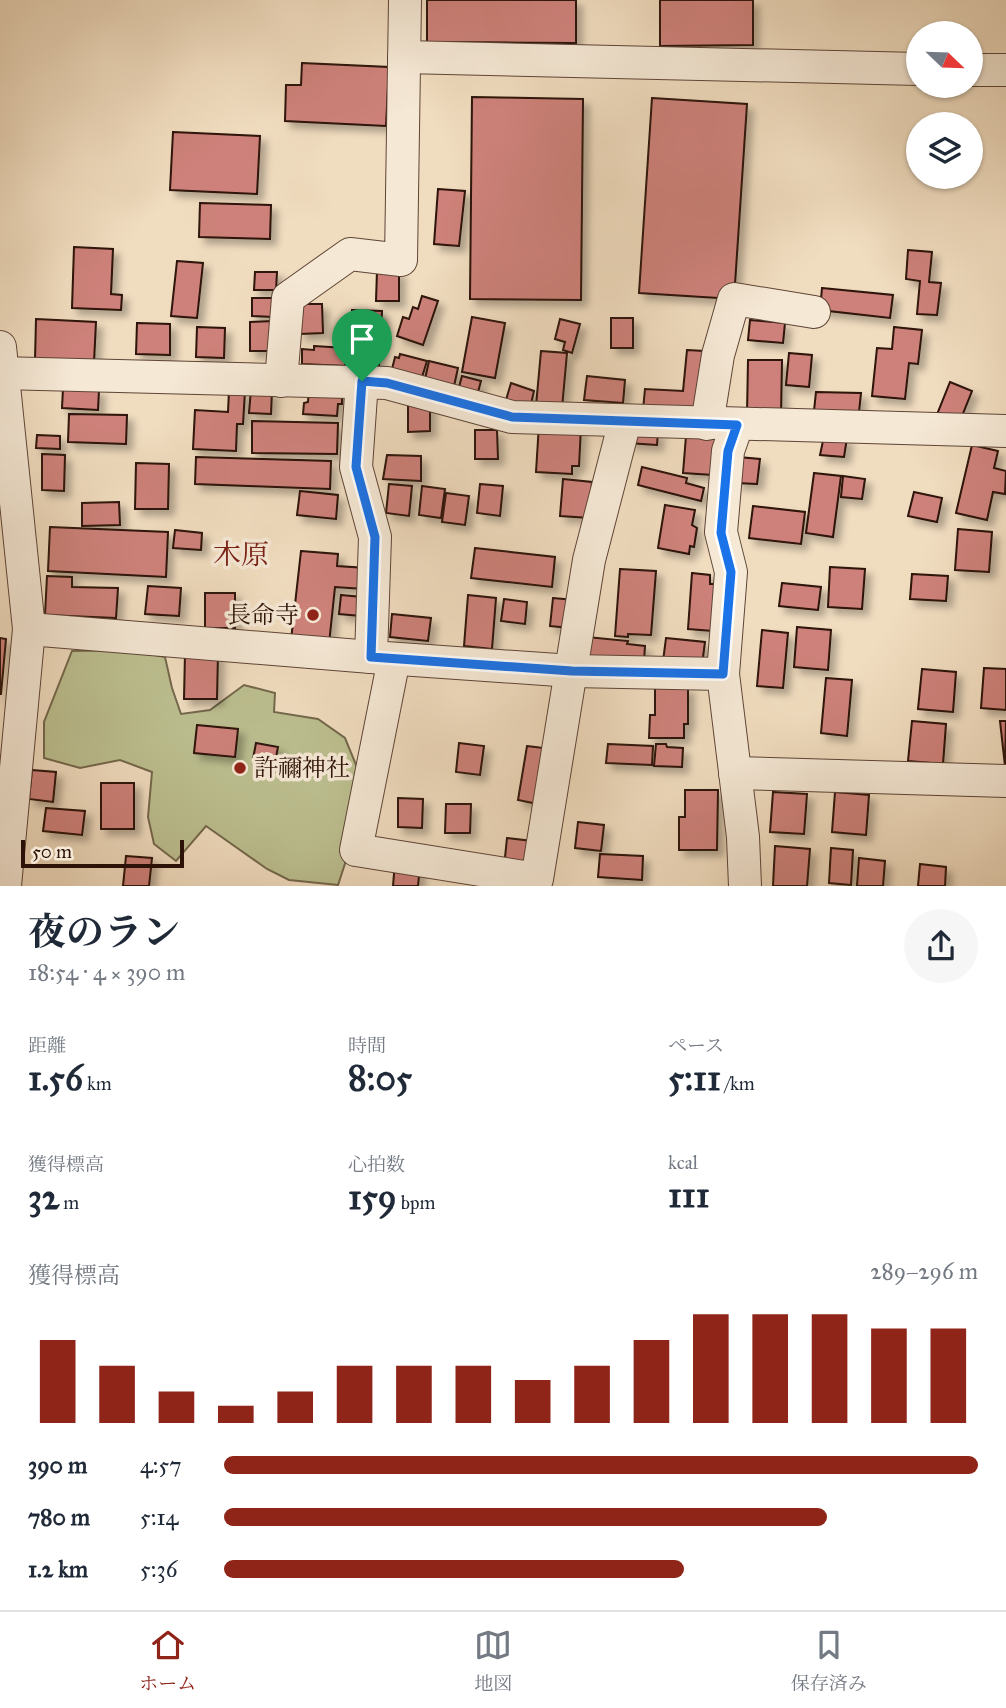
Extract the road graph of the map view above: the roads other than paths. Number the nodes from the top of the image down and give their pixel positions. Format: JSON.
{"nodes":[{"id":1,"x":405,"y":0,"type":"edge"},
{"id":2,"x":404,"y":57,"type":"junction"},
{"id":3,"x":906,"y":68,"type":"edge"},
{"id":4,"x":984,"y":70,"type":"edge"},
{"id":5,"x":1006,"y":71,"type":"edge"},
{"id":6,"x":814,"y":312,"type":"dead end"},
{"id":7,"x":1,"y":364,"type":"edge"},
{"id":8,"x":281,"y":381,"type":"junction"},
{"id":9,"x":362,"y":381,"type":"junction"},
{"id":10,"x":625,"y":421,"type":"junction"},
{"id":11,"x":722,"y":424,"type":"junction"},
{"id":12,"x":1006,"y":431,"type":"edge"},
{"id":13,"x":29,"y":629,"type":"junction"},
{"id":14,"x":382,"y":658,"type":"junction"},
{"id":15,"x":572,"y":671,"type":"junction"},
{"id":16,"x":723,"y":674,"type":"junction"},
{"id":17,"x":735,"y":773,"type":"junction"},
{"id":18,"x":1006,"y":781,"type":"edge"},
{"id":19,"x":431,"y":874,"type":"edge"},
{"id":20,"x":5,"y":886,"type":"edge"},
{"id":21,"x":745,"y":886,"type":"edge"}],
"edges":[{"from":1,"to":2,"type":"street"},
{"from":2,"to":3,"type":"street"},
{"from":2,"to":8,"type":"street"},
{"from":4,"to":5,"type":"street"},
{"from":6,"to":11,"type":"street"},
{"from":7,"to":8,"type":"street"},
{"from":7,"to":13,"type":"street"},
{"from":8,"to":9,"type":"street"},
{"from":9,"to":10,"type":"street"},
{"from":9,"to":14,"type":"street"},
{"from":10,"to":11,"type":"street"},
{"from":10,"to":15,"type":"street"},
{"from":11,"to":12,"type":"street"},
{"from":11,"to":16,"type":"street"},
{"from":13,"to":14,"type":"street"},
{"from":13,"to":20,"type":"street"},
{"from":14,"to":15,"type":"street"},
{"from":14,"to":19,"type":"street"},
{"from":15,"to":16,"type":"street"},
{"from":15,"to":19,"type":"street"},
{"from":16,"to":17,"type":"street"},
{"from":17,"to":18,"type":"street"},
{"from":17,"to":21,"type":"street"}]}
